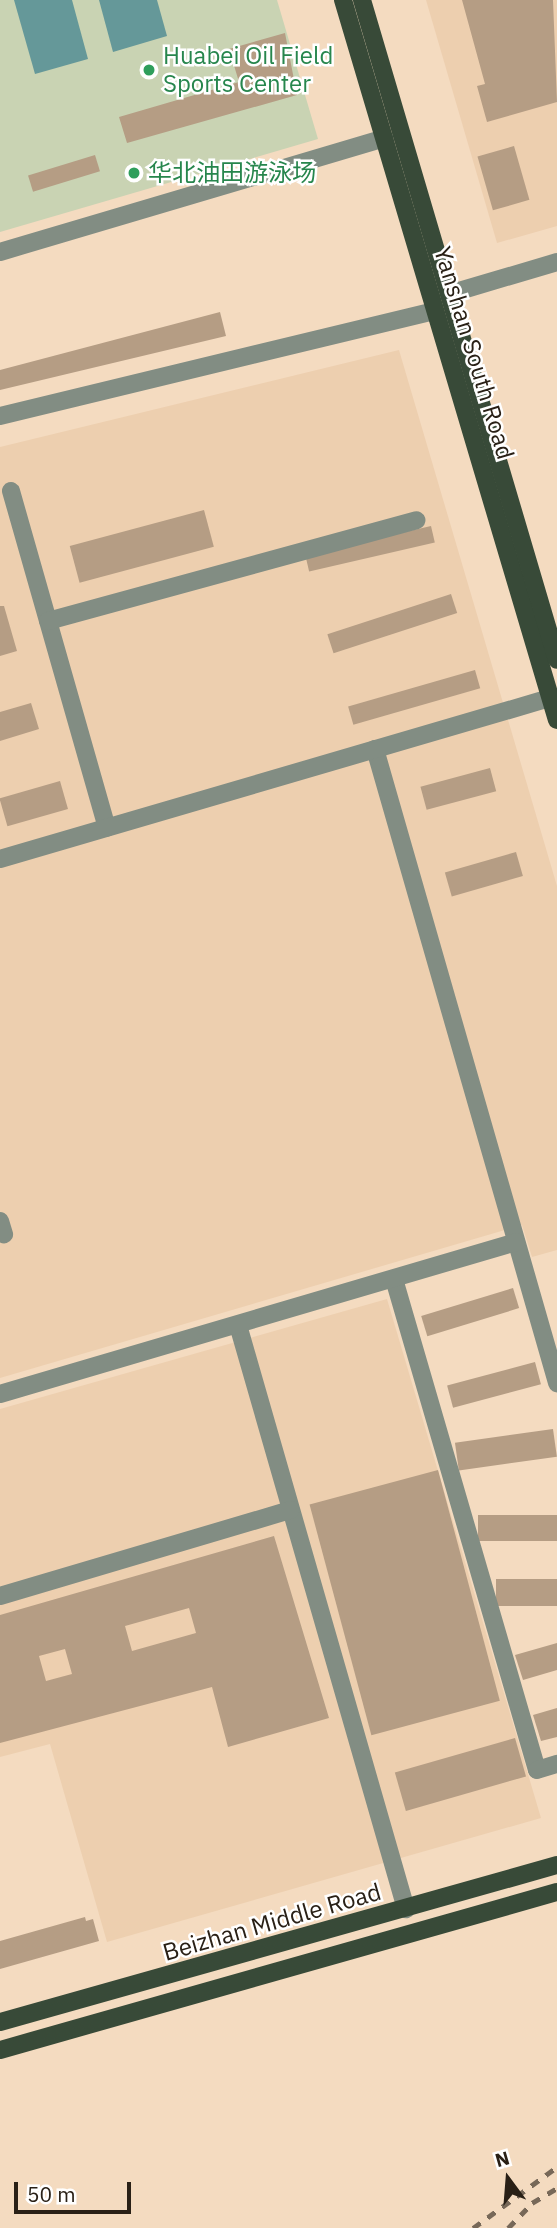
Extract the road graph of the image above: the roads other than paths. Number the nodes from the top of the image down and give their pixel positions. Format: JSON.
{"nodes":[{"id":1,"x":343,"y":0,"type":"edge"},
{"id":2,"x":362,"y":0,"type":"edge"},
{"id":3,"x":384,"y":138,"type":"junction"},
{"id":4,"x":0,"y":252,"type":"edge"},
{"id":5,"x":557,"y":262,"type":"edge"},
{"id":6,"x":449,"y":294,"type":"junction"},
{"id":7,"x":435,"y":311,"type":"junction"},
{"id":8,"x":0,"y":416,"type":"edge"},
{"id":9,"x":11,"y":491,"type":"dead end"},
{"id":10,"x":416,"y":520,"type":"dead end"},
{"id":11,"x":48,"y":621,"type":"junction"},
{"id":12,"x":557,"y":660,"type":"edge"},
{"id":13,"x":550,"y":698,"type":"junction"},
{"id":14,"x":557,"y":720,"type":"edge"},
{"id":15,"x":375,"y":749,"type":"junction"},
{"id":16,"x":107,"y":828,"type":"junction"},
{"id":17,"x":0,"y":859,"type":"edge"},
{"id":18,"x":516,"y":1242,"type":"junction"},
{"id":19,"x":394,"y":1279,"type":"junction"},
{"id":20,"x":238,"y":1325,"type":"junction"},
{"id":21,"x":557,"y":1383,"type":"edge"},
{"id":22,"x":0,"y":1394,"type":"edge"},
{"id":23,"x":291,"y":1510,"type":"junction"},
{"id":24,"x":0,"y":1596,"type":"edge"},
{"id":25,"x":557,"y":1764,"type":"edge"},
{"id":26,"x":557,"y":1865,"type":"edge"},
{"id":27,"x":557,"y":1892,"type":"edge"},
{"id":28,"x":406,"y":1909,"type":"junction"},
{"id":29,"x":0,"y":2022,"type":"edge"},
{"id":30,"x":0,"y":2050,"type":"edge"}],
"edges":[{"from":1,"to":3,"type":"main road","name":"Yanshan South Road"},
{"from":2,"to":6,"type":"main road","name":"Yanshan South Road"},
{"from":3,"to":4,"type":"street"},
{"from":3,"to":7,"type":"main road","name":"Yanshan South Road"},
{"from":5,"to":6,"type":"street"},
{"from":6,"to":12,"type":"main road","name":"Yanshan South Road"},
{"from":7,"to":8,"type":"street"},
{"from":7,"to":13,"type":"main road","name":"Yanshan South Road"},
{"from":9,"to":11,"type":"street"},
{"from":10,"to":11,"type":"street"},
{"from":11,"to":16,"type":"street"},
{"from":13,"to":14,"type":"main road","name":"Yanshan South Road"},
{"from":13,"to":15,"type":"street"},
{"from":15,"to":16,"type":"street"},
{"from":15,"to":18,"type":"street"},
{"from":16,"to":17,"type":"street"},
{"from":18,"to":19,"type":"street"},
{"from":18,"to":21,"type":"street"},
{"from":19,"to":20,"type":"street"},
{"from":19,"to":25,"type":"street"},
{"from":20,"to":22,"type":"street"},
{"from":20,"to":23,"type":"street"},
{"from":23,"to":24,"type":"street"},
{"from":23,"to":28,"type":"street"},
{"from":26,"to":28,"type":"main road","name":"Beizhan Middle Road"},
{"from":27,"to":30,"type":"main road","name":"Beizhan Middle Road"},
{"from":28,"to":29,"type":"main road","name":"Beizhan Middle Road"}]}
